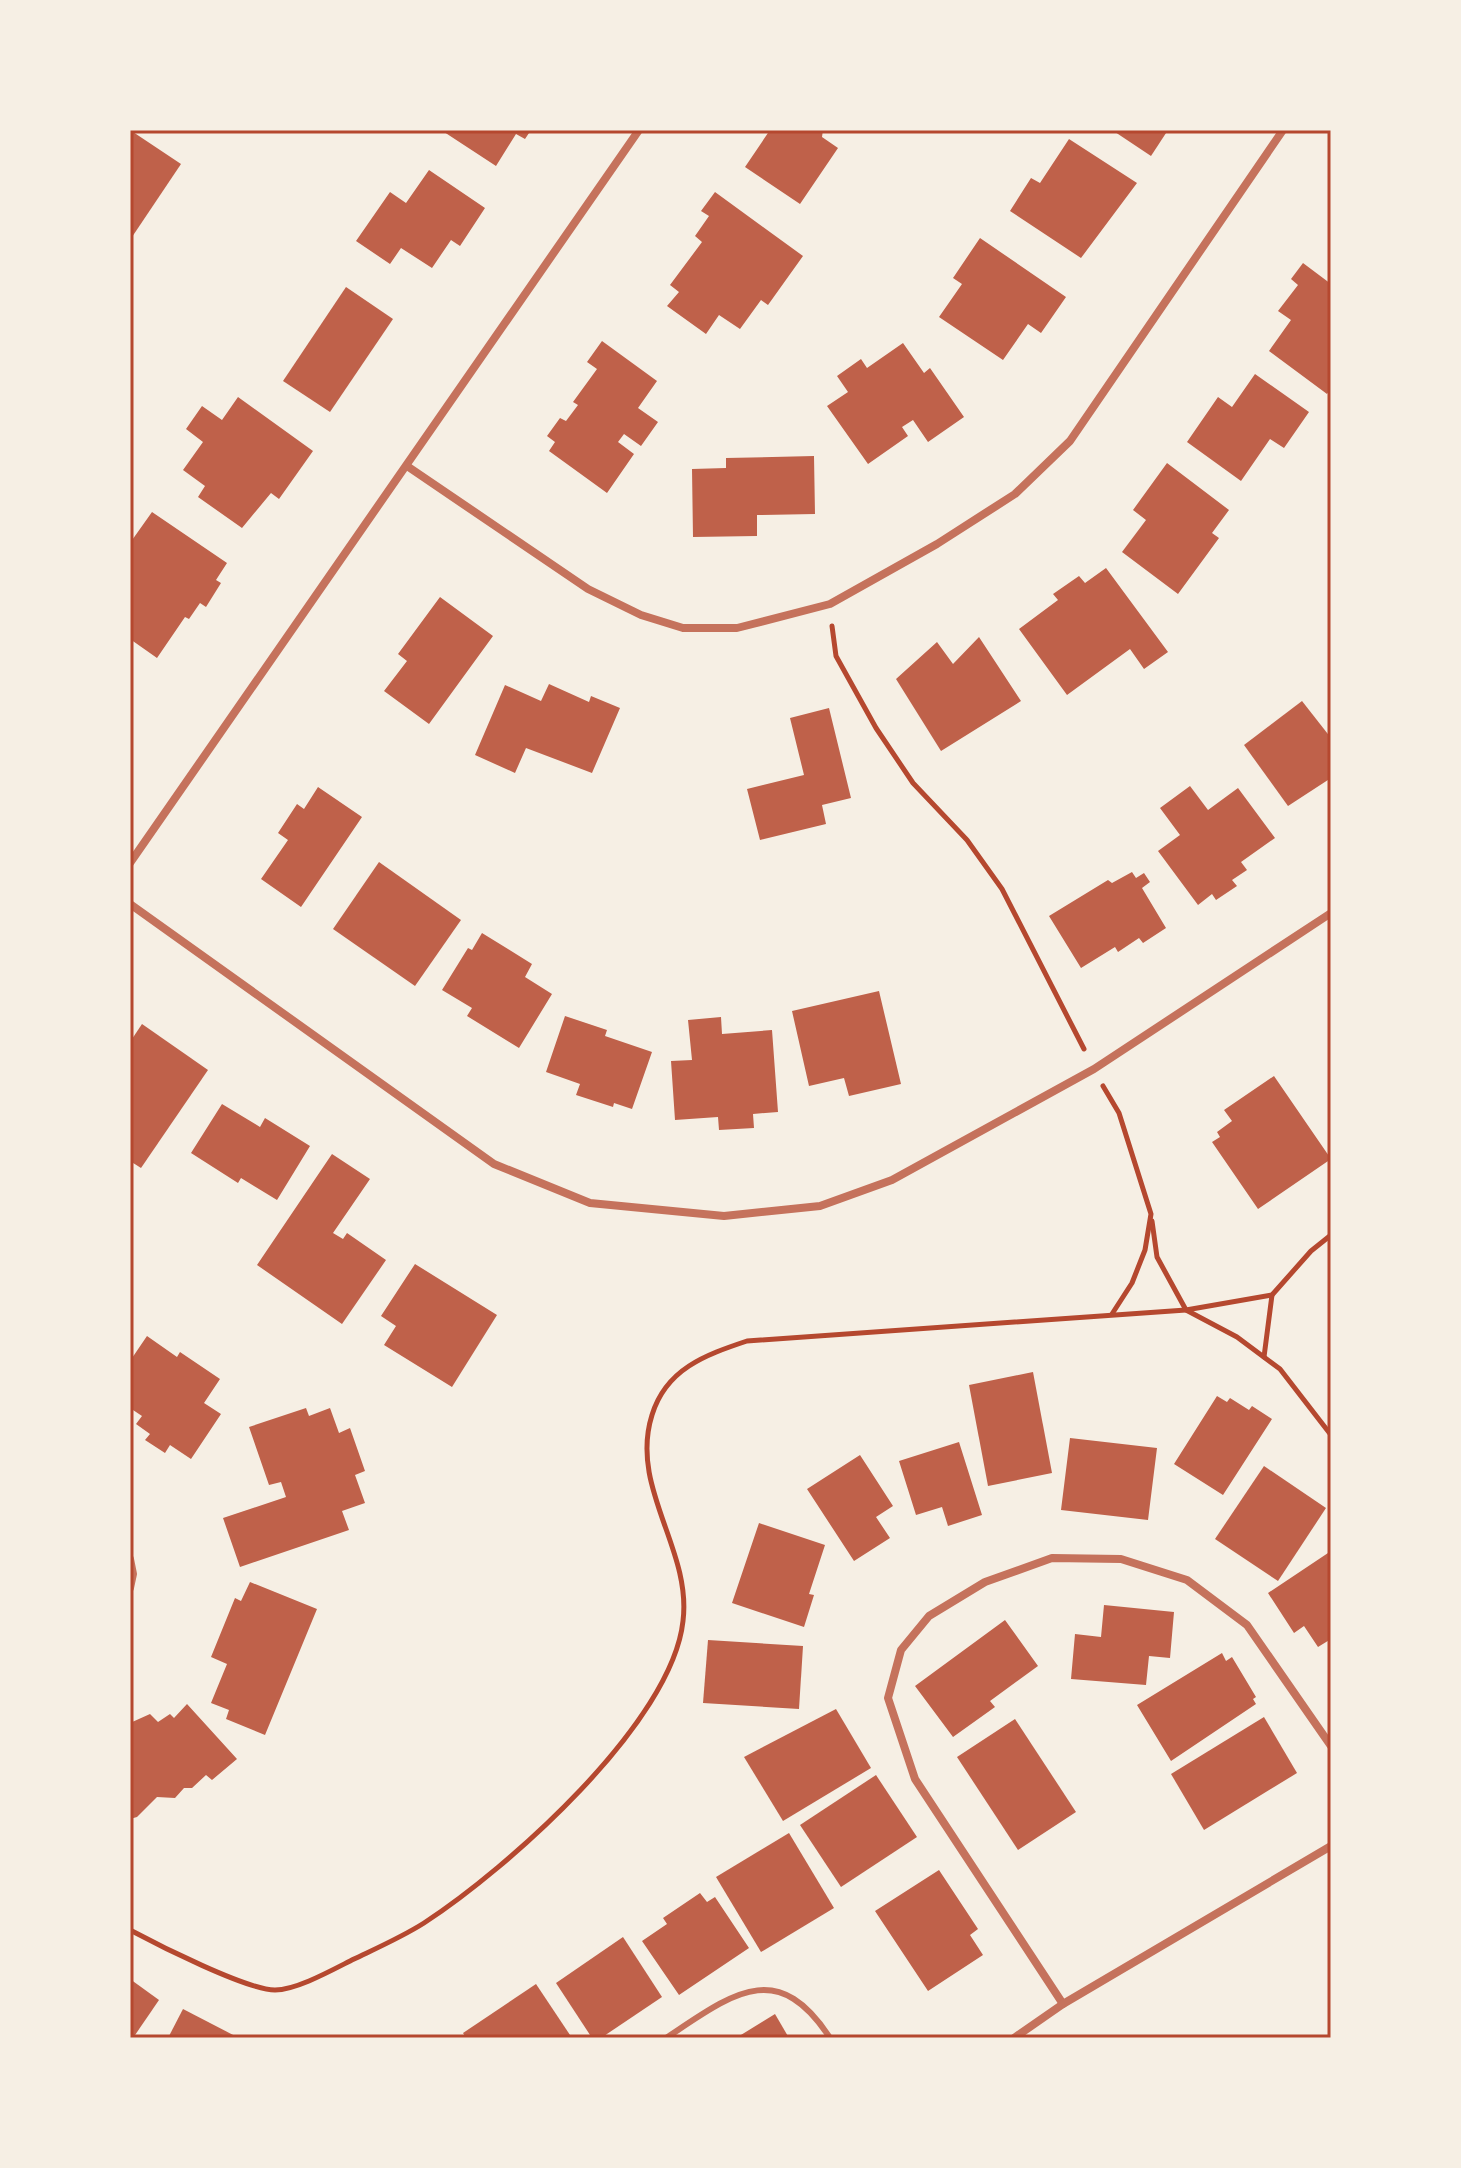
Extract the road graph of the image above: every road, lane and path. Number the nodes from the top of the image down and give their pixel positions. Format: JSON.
{"nodes":[{"id":1,"x":639,"y":130,"type":"edge"},
{"id":2,"x":1283,"y":130,"type":"edge"},
{"id":3,"x":407,"y":466,"type":"junction"},
{"id":4,"x":830,"y":604,"type":"junction"},
{"id":5,"x":130,"y":863,"type":"edge"},
{"id":6,"x":130,"y":904,"type":"edge"},
{"id":7,"x":1331,"y":913,"type":"edge"},
{"id":8,"x":1094,"y":1069,"type":"junction"},
{"id":9,"x":1151,"y":1214,"type":"junction"},
{"id":10,"x":1331,"y":1235,"type":"edge"},
{"id":11,"x":1272,"y":1295,"type":"junction"},
{"id":12,"x":1186,"y":1310,"type":"junction"},
{"id":13,"x":1111,"y":1315,"type":"junction"},
{"id":14,"x":1264,"y":1358,"type":"junction"},
{"id":15,"x":1331,"y":1435,"type":"edge"},
{"id":16,"x":130,"y":1559,"type":"edge"},
{"id":17,"x":130,"y":1588,"type":"edge"},
{"id":18,"x":1331,"y":1746,"type":"edge"},
{"id":19,"x":1331,"y":1846,"type":"edge"},
{"id":20,"x":130,"y":1930,"type":"edge"},
{"id":21,"x":1063,"y":2004,"type":"junction"},
{"id":22,"x":666,"y":2038,"type":"edge"},
{"id":23,"x":830,"y":2038,"type":"edge"},
{"id":24,"x":1014,"y":2038,"type":"edge"}],
"edges":[{"from":1,"to":3,"type":"street"},
{"from":2,"to":4,"type":"street"},
{"from":3,"to":4,"type":"street"},
{"from":3,"to":5,"type":"street"},
{"from":4,"to":8,"type":"path"},
{"from":6,"to":8,"type":"street"},
{"from":7,"to":8,"type":"street"},
{"from":8,"to":9,"type":"path"},
{"from":9,"to":12,"type":"path"},
{"from":9,"to":13,"type":"path"},
{"from":10,"to":11,"type":"path"},
{"from":11,"to":12,"type":"path"},
{"from":11,"to":14,"type":"path"},
{"from":12,"to":13,"type":"path"},
{"from":12,"to":14,"type":"path"},
{"from":13,"to":20,"type":"path"},
{"from":14,"to":15,"type":"path"},
{"from":16,"to":17,"type":"street"},
{"from":18,"to":21,"type":"street"},
{"from":19,"to":21,"type":"street"},
{"from":21,"to":24,"type":"street"},
{"from":22,"to":23,"type":"lane"}]}
